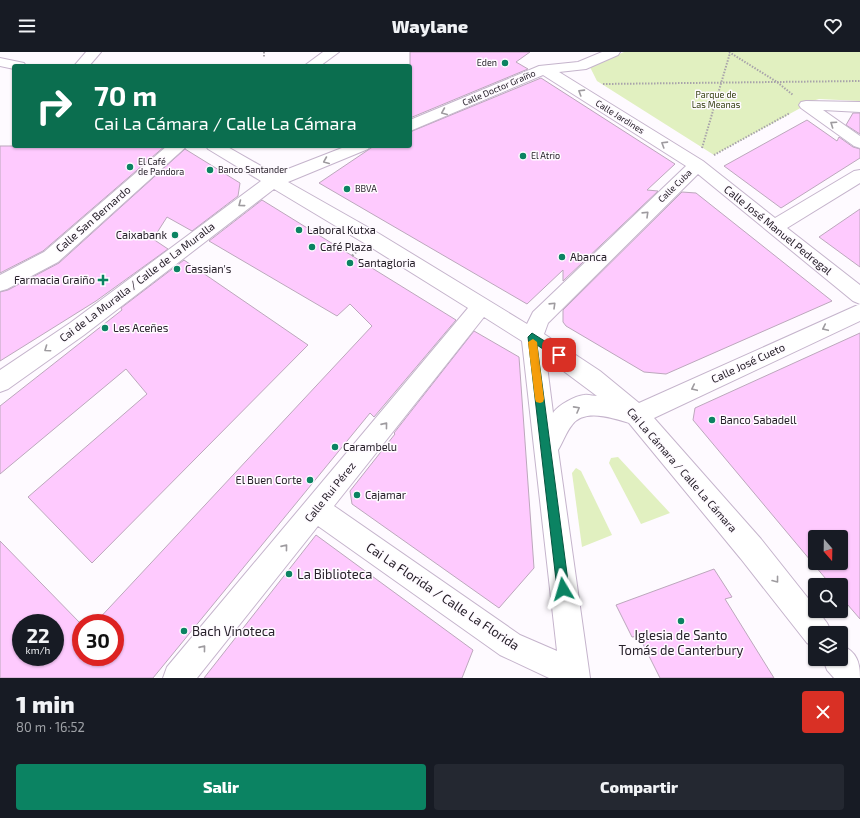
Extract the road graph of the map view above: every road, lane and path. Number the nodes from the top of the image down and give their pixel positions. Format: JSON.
{"nodes":[{"id":1,"x":94,"y":52,"type":"edge"},
{"id":2,"x":264,"y":52,"type":"edge"},
{"id":3,"x":332,"y":52,"type":"edge"},
{"id":4,"x":613,"y":52,"type":"edge"},
{"id":5,"x":730,"y":52,"type":"edge"},
{"id":6,"x":264,"y":58,"type":"dead end"},
{"id":7,"x":0,"y":62,"type":"edge"},
{"id":8,"x":545,"y":62,"type":"junction"},
{"id":9,"x":83,"y":64,"type":"edge"},
{"id":10,"x":314,"y":64,"type":"edge"},
{"id":11,"x":12,"y":65,"type":"edge"},
{"id":12,"x":860,"y":81,"type":"edge"},
{"id":13,"x":777,"y":82,"type":"junction"},
{"id":14,"x":721,"y":83,"type":"junction"},
{"id":15,"x":569,"y":85,"type":"junction"},
{"id":16,"x":806,"y":105,"type":"junction"},
{"id":17,"x":860,"y":107,"type":"edge"},
{"id":18,"x":412,"y":125,"type":"edge"},
{"id":19,"x":860,"y":142,"type":"edge"},
{"id":20,"x":174,"y":148,"type":"edge"},
{"id":21,"x":217,"y":148,"type":"edge"},
{"id":22,"x":357,"y":148,"type":"edge"},
{"id":23,"x":696,"y":165,"type":"junction"},
{"id":24,"x":860,"y":175,"type":"edge"},
{"id":25,"x":273,"y":181,"type":"junction"},
{"id":26,"x":775,"y":228,"type":"junction"},
{"id":27,"x":0,"y":284,"type":"edge"},
{"id":28,"x":860,"y":296,"type":"edge"},
{"id":29,"x":481,"y":306,"type":"junction"},
{"id":30,"x":860,"y":312,"type":"edge"},
{"id":31,"x":532,"y":337,"type":"junction"},
{"id":32,"x":0,"y":382,"type":"edge"},
{"id":33,"x":637,"y":415,"type":"junction"},
{"id":34,"x":546,"y":450,"type":"junction"},
{"id":35,"x":316,"y":509,"type":"junction"},
{"id":36,"x":812,"y":626,"type":"edge"},
{"id":37,"x":844,"y":666,"type":"edge"},
{"id":38,"x":572,"y":677,"type":"edge"},
{"id":39,"x":178,"y":678,"type":"edge"},
{"id":40,"x":853,"y":678,"type":"edge"}],
"edges":[{"from":1,"to":9,"type":"street"},
{"from":2,"to":6,"type":"path"},
{"from":3,"to":10,"type":"street"},
{"from":4,"to":8,"type":"street","name":"Calle Doctor Graíño"},
{"from":5,"to":13,"type":"path"},
{"from":5,"to":14,"type":"path"},
{"from":7,"to":11,"type":"street"},
{"from":8,"to":15,"type":"street","name":"Calle Jardines"},
{"from":8,"to":18,"type":"street","name":"Calle Doctor Graíño","one_way":true},
{"from":12,"to":13,"type":"path"},
{"from":13,"to":14,"type":"path"},
{"from":13,"to":16,"type":"path"},
{"from":14,"to":15,"type":"path"},
{"from":14,"to":23,"type":"path"},
{"from":23,"to":15,"type":"street","name":"Calle Jardines","one_way":true},
{"from":16,"to":17,"type":"street"},
{"from":19,"to":16,"type":"street","one_way":true},
{"from":16,"to":23,"type":"path","name":"Calle Cuba"},
{"from":20,"to":27,"type":"street","name":"Calle San Bernardo"},
{"from":21,"to":25,"type":"street","name":"Cai La Cámara / Calle La Cámara"},
{"from":22,"to":25,"type":"street","one_way":true},
{"from":23,"to":26,"type":"street","name":"Calle José Manuel Pedregal"},
{"from":31,"to":23,"type":"street","name":"Calle Cuba","one_way":true},
{"from":24,"to":26,"type":"street"},
{"from":25,"to":29,"type":"street","name":"Cai La Cámara / Calle La Cámara"},
{"from":25,"to":32,"type":"street","name":"Cai de La Muralla / Calle de La Muralla","one_way":true},
{"from":26,"to":28,"type":"street","name":"Calle José Manuel Pedregal"},
{"from":29,"to":31,"type":"street","name":"Cai La Cámara / Calle La Cámara"},
{"from":35,"to":29,"type":"street","name":"Calle Rui Pérez","one_way":true},
{"from":30,"to":33,"type":"street","name":"Calle José Cueto","one_way":true},
{"from":31,"to":33,"type":"street","name":"Cai La Cámara / Calle La Cámara"},
{"from":31,"to":34,"type":"street"},
{"from":34,"to":33,"type":"street","one_way":true},
{"from":33,"to":36,"type":"street","name":"Cai La Cámara / Calle La Cámara","one_way":true},
{"from":34,"to":38,"type":"street"},
{"from":35,"to":38,"type":"street","name":"Cai La Florida / Calle La Florida"},
{"from":39,"to":35,"type":"street","name":"Calle Rui Pérez","one_way":true},
{"from":37,"to":40,"type":"street"}]}
